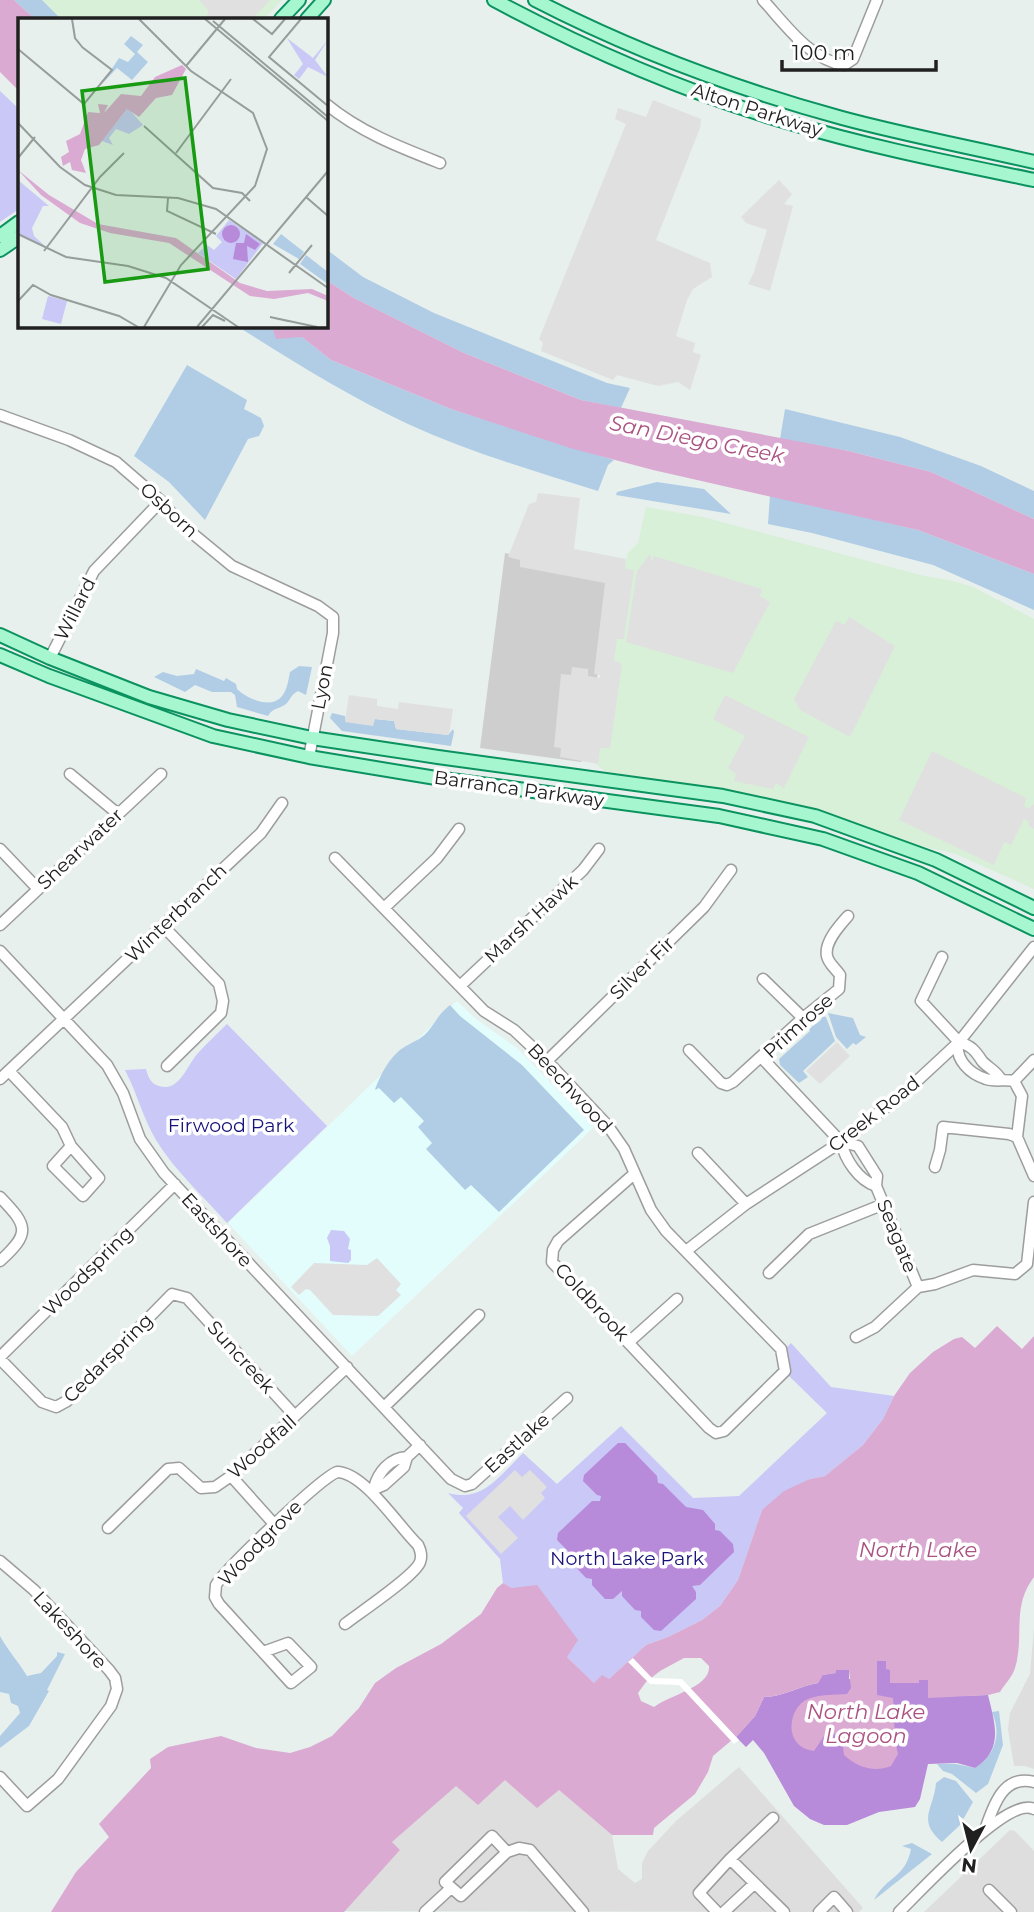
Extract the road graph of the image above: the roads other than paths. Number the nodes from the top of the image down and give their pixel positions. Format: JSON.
{"nodes":[{"id":1,"x":299,"y":0,"type":"edge"},
{"id":2,"x":324,"y":0,"type":"edge"},
{"id":3,"x":494,"y":0,"type":"edge"},
{"id":4,"x":535,"y":0,"type":"edge"},
{"id":5,"x":763,"y":0,"type":"edge"},
{"id":6,"x":877,"y":0,"type":"edge"},
{"id":7,"x":282,"y":18,"type":"edge"},
{"id":8,"x":307,"y":18,"type":"edge"},
{"id":9,"x":327,"y":105,"type":"edge"},
{"id":10,"x":1034,"y":162,"type":"edge"},
{"id":11,"x":440,"y":163,"type":"dead end"},
{"id":12,"x":1034,"y":180,"type":"edge"},
{"id":13,"x":18,"y":223,"type":"edge"},
{"id":14,"x":0,"y":236,"type":"edge"},
{"id":15,"x":18,"y":238,"type":"edge"},
{"id":16,"x":0,"y":250,"type":"edge"},
{"id":17,"x":0,"y":415,"type":"edge"},
{"id":18,"x":161,"y":501,"type":"junction"},
{"id":19,"x":333,"y":617,"type":"joint"},
{"id":20,"x":0,"y":635,"type":"edge"},
{"id":21,"x":0,"y":655,"type":"edge"},
{"id":22,"x":50,"y":658,"type":"junction"},
{"id":23,"x":312,"y":738,"type":"junction"},
{"id":24,"x":309,"y":757,"type":"junction"},
{"id":25,"x":70,"y":774,"type":"dead end"},
{"id":26,"x":161,"y":774,"type":"dead end"},
{"id":27,"x":664,"y":787,"type":"junction"},
{"id":28,"x":282,"y":803,"type":"dead end"},
{"id":29,"x":660,"y":808,"type":"junction"},
{"id":30,"x":118,"y":814,"type":"junction"},
{"id":31,"x":459,"y":829,"type":"dead end"},
{"id":32,"x":0,"y":849,"type":"edge"},
{"id":33,"x":600,"y":849,"type":"dead end"},
{"id":34,"x":335,"y":858,"type":"dead end"},
{"id":35,"x":731,"y":870,"type":"dead end"},
{"id":36,"x":38,"y":888,"type":"junction"},
{"id":37,"x":384,"y":908,"type":"junction"},
{"id":38,"x":1034,"y":908,"type":"edge"},
{"id":39,"x":848,"y":916,"type":"dead end"},
{"id":40,"x":0,"y":925,"type":"edge"},
{"id":41,"x":163,"y":926,"type":"junction"},
{"id":42,"x":1034,"y":929,"type":"edge"},
{"id":43,"x":1034,"y":947,"type":"edge"},
{"id":44,"x":0,"y":951,"type":"edge"},
{"id":45,"x":942,"y":957,"type":"dead end"},
{"id":46,"x":763,"y":979,"type":"dead end"},
{"id":47,"x":460,"y":986,"type":"junction"},
{"id":48,"x":64,"y":1018,"type":"junction"},
{"id":49,"x":803,"y":1018,"type":"junction"},
{"id":50,"x":958,"y":1042,"type":"junction"},
{"id":51,"x":689,"y":1049,"type":"dead end"},
{"id":52,"x":762,"y":1058,"type":"junction"},
{"id":53,"x":1034,"y":1060,"type":"edge"},
{"id":54,"x":547,"y":1061,"type":"junction"},
{"id":55,"x":986,"y":1064,"type":"junction"},
{"id":56,"x":167,"y":1066,"type":"dead end"},
{"id":57,"x":9,"y":1071,"type":"junction"},
{"id":58,"x":975,"y":1074,"type":"junction"},
{"id":59,"x":1000,"y":1078,"type":"junction"},
{"id":60,"x":0,"y":1079,"type":"edge"},
{"id":61,"x":1014,"y":1081,"type":"junction"},
{"id":62,"x":1017,"y":1137,"type":"junction"},
{"id":63,"x":841,"y":1142,"type":"junction"},
{"id":64,"x":71,"y":1146,"type":"junction"},
{"id":65,"x":698,"y":1153,"type":"dead end"},
{"id":66,"x":870,"y":1164,"type":"junction"},
{"id":67,"x":935,"y":1167,"type":"dead end"},
{"id":68,"x":859,"y":1173,"type":"junction"},
{"id":69,"x":634,"y":1174,"type":"junction"},
{"id":70,"x":1034,"y":1176,"type":"edge"},
{"id":71,"x":175,"y":1184,"type":"junction"},
{"id":72,"x":876,"y":1186,"type":"junction"},
{"id":73,"x":0,"y":1197,"type":"edge"},
{"id":74,"x":1034,"y":1202,"type":"edge"},
{"id":75,"x":746,"y":1204,"type":"junction"},
{"id":76,"x":884,"y":1204,"type":"junction"},
{"id":77,"x":686,"y":1251,"type":"junction"},
{"id":78,"x":0,"y":1261,"type":"edge"},
{"id":79,"x":769,"y":1273,"type":"dead end"},
{"id":80,"x":918,"y":1287,"type":"junction"},
{"id":81,"x":187,"y":1298,"type":"joint"},
{"id":82,"x":677,"y":1298,"type":"dead end"},
{"id":83,"x":479,"y":1315,"type":"dead end"},
{"id":84,"x":856,"y":1337,"type":"dead end"},
{"id":85,"x":629,"y":1342,"type":"junction"},
{"id":86,"x":0,"y":1358,"type":"edge"},
{"id":87,"x":347,"y":1367,"type":"junction"},
{"id":88,"x":566,"y":1398,"type":"dead end"},
{"id":89,"x":384,"y":1406,"type":"junction"},
{"id":90,"x":295,"y":1416,"type":"junction"},
{"id":91,"x":716,"y":1433,"type":"joint"},
{"id":92,"x":420,"y":1445,"type":"junction"},
{"id":93,"x":231,"y":1476,"type":"junction"},
{"id":94,"x":466,"y":1486,"type":"joint"},
{"id":95,"x":372,"y":1489,"type":"junction"},
{"id":96,"x":275,"y":1525,"type":"junction"},
{"id":97,"x":108,"y":1528,"type":"dead end"},
{"id":98,"x":0,"y":1561,"type":"edge"},
{"id":99,"x":345,"y":1624,"type":"dead end"},
{"id":100,"x":263,"y":1652,"type":"junction"},
{"id":101,"x":0,"y":1777,"type":"edge"},
{"id":102,"x":1034,"y":1782,"type":"edge"},
{"id":103,"x":1034,"y":1809,"type":"edge"},
{"id":104,"x":773,"y":1818,"type":"dead end"},
{"id":105,"x":986,"y":1828,"type":"junction"},
{"id":106,"x":507,"y":1852,"type":"junction"},
{"id":107,"x":730,"y":1859,"type":"junction"},
{"id":108,"x":754,"y":1884,"type":"junction"},
{"id":109,"x":451,"y":1888,"type":"junction"},
{"id":110,"x":989,"y":1890,"type":"dead end"},
{"id":111,"x":708,"y":1903,"type":"junction"},
{"id":112,"x":425,"y":1912,"type":"edge"},
{"id":113,"x":583,"y":1912,"type":"edge"},
{"id":114,"x":701,"y":1912,"type":"edge"},
{"id":115,"x":717,"y":1912,"type":"edge"},
{"id":116,"x":724,"y":1912,"type":"edge"},
{"id":117,"x":784,"y":1912,"type":"edge"},
{"id":118,"x":819,"y":1912,"type":"edge"},
{"id":119,"x":846,"y":1912,"type":"edge"},
{"id":120,"x":900,"y":1912,"type":"edge"},
{"id":121,"x":1012,"y":1912,"type":"edge"}],
"edges":[{"from":1,"to":7,"type":"main road"},
{"from":2,"to":8,"type":"main road"},
{"from":3,"to":12,"type":"main road","name":"Alton Parkway"},
{"from":4,"to":10,"type":"main road","name":"Alton Parkway"},
{"from":5,"to":6,"type":"street"},
{"from":9,"to":11,"type":"street"},
{"from":13,"to":14,"type":"main road"},
{"from":15,"to":16,"type":"main road"},
{"from":17,"to":18,"type":"street","name":"Osborn"},
{"from":18,"to":19,"type":"street","name":"Osborn"},
{"from":18,"to":22,"type":"street","name":"Willard"},
{"from":19,"to":23,"type":"street","name":"Lyon"},
{"from":20,"to":22,"type":"main road","name":"Barranca Parkway"},
{"from":21,"to":24,"type":"main road","name":"Barranca Parkway"},
{"from":22,"to":23,"type":"main road","name":"Barranca Parkway"},
{"from":23,"to":24,"type":"street","name":"Lyon"},
{"from":23,"to":27,"type":"main road","name":"Barranca Parkway"},
{"from":24,"to":29,"type":"main road","name":"Barranca Parkway"},
{"from":25,"to":30,"type":"street"},
{"from":26,"to":30,"type":"street","name":"Shearwater"},
{"from":27,"to":29,"type":"main road"},
{"from":27,"to":38,"type":"main road","name":"Barranca Parkway"},
{"from":28,"to":41,"type":"street","name":"Winterbranch"},
{"from":29,"to":42,"type":"main road","name":"Barranca Parkway"},
{"from":30,"to":36,"type":"street","name":"Shearwater"},
{"from":31,"to":37,"type":"street"},
{"from":32,"to":36,"type":"street"},
{"from":33,"to":47,"type":"street","name":"Marsh Hawk"},
{"from":34,"to":37,"type":"street","name":"Beechwood"},
{"from":35,"to":54,"type":"street","name":"Silver Fir"},
{"from":36,"to":40,"type":"street","name":"Shearwater"},
{"from":37,"to":47,"type":"street","name":"Beechwood"},
{"from":39,"to":49,"type":"street","name":"Primrose"},
{"from":41,"to":48,"type":"street","name":"Winterbranch"},
{"from":41,"to":56,"type":"street"},
{"from":43,"to":50,"type":"street","name":"Creek Road"},
{"from":44,"to":48,"type":"street","name":"Eastshore"},
{"from":45,"to":50,"type":"street"},
{"from":46,"to":49,"type":"street"},
{"from":47,"to":54,"type":"street","name":"Beechwood"},
{"from":48,"to":57,"type":"street","name":"Winterbranch"},
{"from":48,"to":71,"type":"street","name":"Eastshore"},
{"from":49,"to":52,"type":"street","name":"Primrose"},
{"from":50,"to":55,"type":"street"},
{"from":50,"to":58,"type":"street"},
{"from":50,"to":63,"type":"street","name":"Creek Road"},
{"from":51,"to":52,"type":"street","name":"Primrose"},
{"from":52,"to":63,"type":"street"},
{"from":53,"to":61,"type":"street"},
{"from":54,"to":69,"type":"street","name":"Beechwood"},
{"from":55,"to":58,"type":"street"},
{"from":55,"to":59,"type":"street"},
{"from":57,"to":60,"type":"street","name":"Winterbranch"},
{"from":57,"to":64,"type":"street"},
{"from":58,"to":59,"type":"street"},
{"from":59,"to":61,"type":"street"},
{"from":61,"to":62,"type":"street"},
{"from":62,"to":67,"type":"street"},
{"from":62,"to":70,"type":"street"},
{"from":63,"to":66,"type":"street"},
{"from":63,"to":68,"type":"street","name":"Seagate"},
{"from":63,"to":75,"type":"street","name":"Creek Road"},
{"from":64,"to":64,"type":"street"},
{"from":65,"to":75,"type":"street"},
{"from":66,"to":68,"type":"street"},
{"from":66,"to":72,"type":"street","name":"Seagate"},
{"from":68,"to":72,"type":"street","name":"Seagate"},
{"from":69,"to":77,"type":"street","name":"Beechwood"},
{"from":69,"to":85,"type":"street","name":"Coldbrook"},
{"from":71,"to":86,"type":"street","name":"Woodspring"},
{"from":71,"to":87,"type":"street","name":"Eastshore"},
{"from":72,"to":76,"type":"street","name":"Seagate"},
{"from":73,"to":78,"type":"street"},
{"from":74,"to":80,"type":"street"},
{"from":75,"to":77,"type":"street","name":"Creek Road"},
{"from":76,"to":79,"type":"street"},
{"from":76,"to":80,"type":"street","name":"Seagate"},
{"from":77,"to":91,"type":"street","name":"Beechwood"},
{"from":80,"to":84,"type":"street"},
{"from":81,"to":86,"type":"street","name":"Cedarspring"},
{"from":81,"to":90,"type":"street","name":"Suncreek"},
{"from":82,"to":85,"type":"street"},
{"from":83,"to":89,"type":"street"},
{"from":85,"to":91,"type":"street","name":"Coldbrook"},
{"from":87,"to":89,"type":"street","name":"Eastshore"},
{"from":87,"to":90,"type":"street","name":"Woodfall"},
{"from":88,"to":94,"type":"street","name":"Eastlake"},
{"from":89,"to":92,"type":"street","name":"Eastshore"},
{"from":90,"to":93,"type":"street","name":"Woodfall"},
{"from":92,"to":94,"type":"street","name":"Eastshore"},
{"from":92,"to":95,"type":"street"},
{"from":93,"to":96,"type":"street"},
{"from":93,"to":97,"type":"street","name":"Woodfall"},
{"from":95,"to":96,"type":"street","name":"Woodgrove"},
{"from":95,"to":99,"type":"street"},
{"from":96,"to":100,"type":"street","name":"Woodgrove"},
{"from":98,"to":101,"type":"street","name":"Lakeshore"},
{"from":100,"to":100,"type":"street","name":"Woodgrove"},
{"from":102,"to":105,"type":"street"},
{"from":103,"to":105,"type":"street"},
{"from":104,"to":107,"type":"street"},
{"from":105,"to":120,"type":"street"},
{"from":106,"to":109,"type":"street"},
{"from":106,"to":109,"type":"street"},
{"from":106,"to":113,"type":"street"},
{"from":107,"to":108,"type":"street"},
{"from":107,"to":111,"type":"street"},
{"from":108,"to":116,"type":"street"},
{"from":108,"to":117,"type":"street"},
{"from":109,"to":112,"type":"street"},
{"from":110,"to":121,"type":"street"},
{"from":111,"to":114,"type":"street"},
{"from":111,"to":115,"type":"street"},
{"from":118,"to":119,"type":"street"}]}
